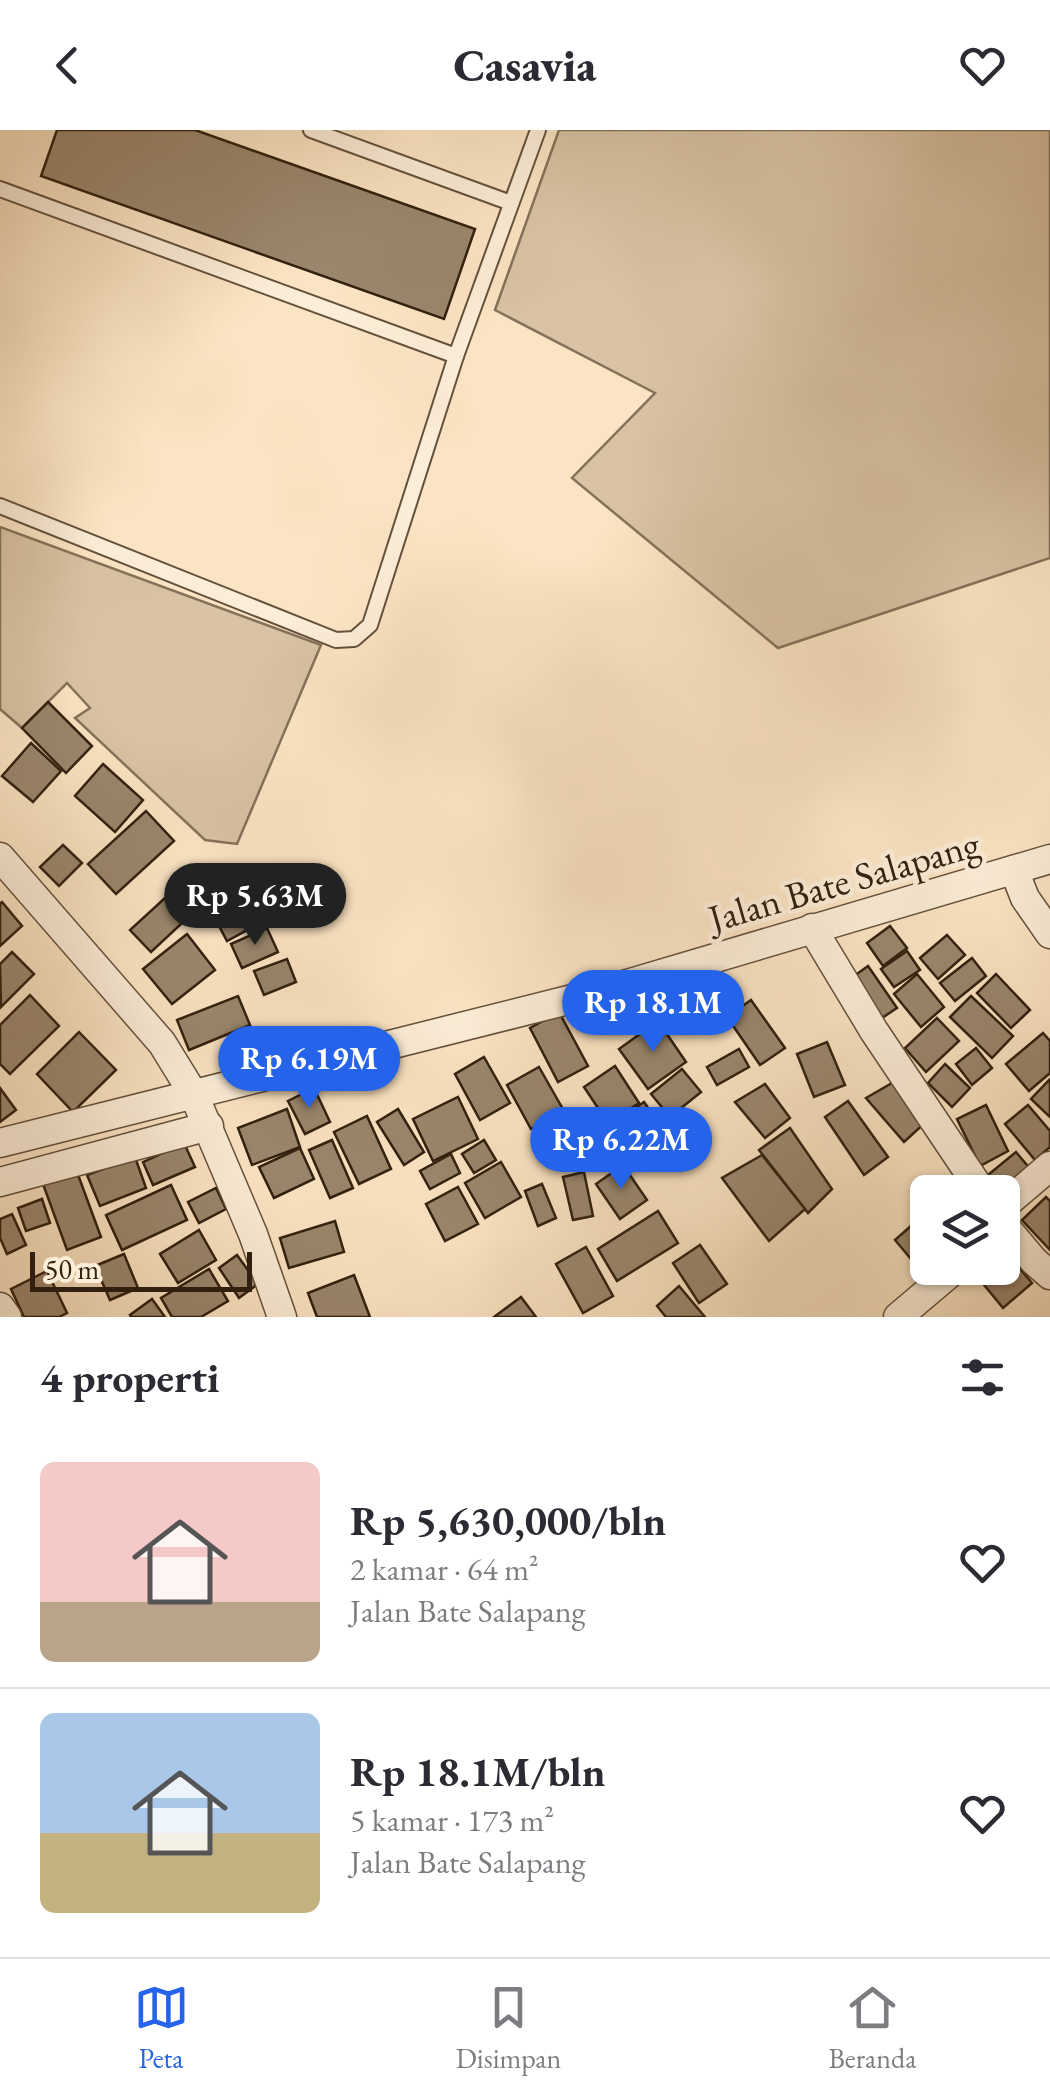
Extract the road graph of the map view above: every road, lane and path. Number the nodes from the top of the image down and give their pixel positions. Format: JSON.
{"nodes":[{"id":1,"x":312,"y":130,"type":"edge"},
{"id":2,"x":538,"y":130,"type":"edge"},
{"id":3,"x":0,"y":189,"type":"edge"},
{"id":4,"x":511,"y":202,"type":"junction"},
{"id":5,"x":456,"y":356,"type":"junction"},
{"id":6,"x":0,"y":506,"type":"edge"},
{"id":7,"x":0,"y":857,"type":"edge"},
{"id":8,"x":1050,"y":859,"type":"edge"},
{"id":9,"x":1019,"y":883,"type":"junction"},
{"id":10,"x":1050,"y":934,"type":"edge"},
{"id":11,"x":818,"y":939,"type":"junction"},
{"id":12,"x":202,"y":1111,"type":"junction"},
{"id":13,"x":0,"y":1143,"type":"edge"},
{"id":14,"x":1050,"y":1166,"type":"edge"},
{"id":15,"x":971,"y":1175,"type":"edge"},
{"id":16,"x":0,"y":1182,"type":"edge"},
{"id":17,"x":1020,"y":1201,"type":"edge"},
{"id":18,"x":1020,"y":1243,"type":"edge"},
{"id":19,"x":1050,"y":1276,"type":"edge"},
{"id":20,"x":936,"y":1285,"type":"edge"},
{"id":21,"x":0,"y":1307,"type":"edge"},
{"id":22,"x":7,"y":1317,"type":"edge"},
{"id":23,"x":282,"y":1317,"type":"edge"},
{"id":24,"x":898,"y":1317,"type":"edge"}],
"edges":[{"from":1,"to":4,"type":"lane"},
{"from":2,"to":4,"type":"lane"},
{"from":3,"to":5,"type":"lane"},
{"from":4,"to":5,"type":"lane"},
{"from":5,"to":6,"type":"lane"},
{"from":7,"to":12,"type":"street"},
{"from":8,"to":9,"type":"street","name":"Jalan Bate Salapang"},
{"from":9,"to":10,"type":"street"},
{"from":9,"to":11,"type":"street","name":"Jalan Bate Salapang"},
{"from":11,"to":12,"type":"street","name":"Jalan Bate Salapang"},
{"from":11,"to":15,"type":"street"},
{"from":12,"to":13,"type":"street"},
{"from":12,"to":16,"type":"street"},
{"from":12,"to":23,"type":"street"},
{"from":14,"to":17,"type":"street"},
{"from":18,"to":19,"type":"street"},
{"from":20,"to":24,"type":"street"},
{"from":21,"to":22,"type":"street"}]}
